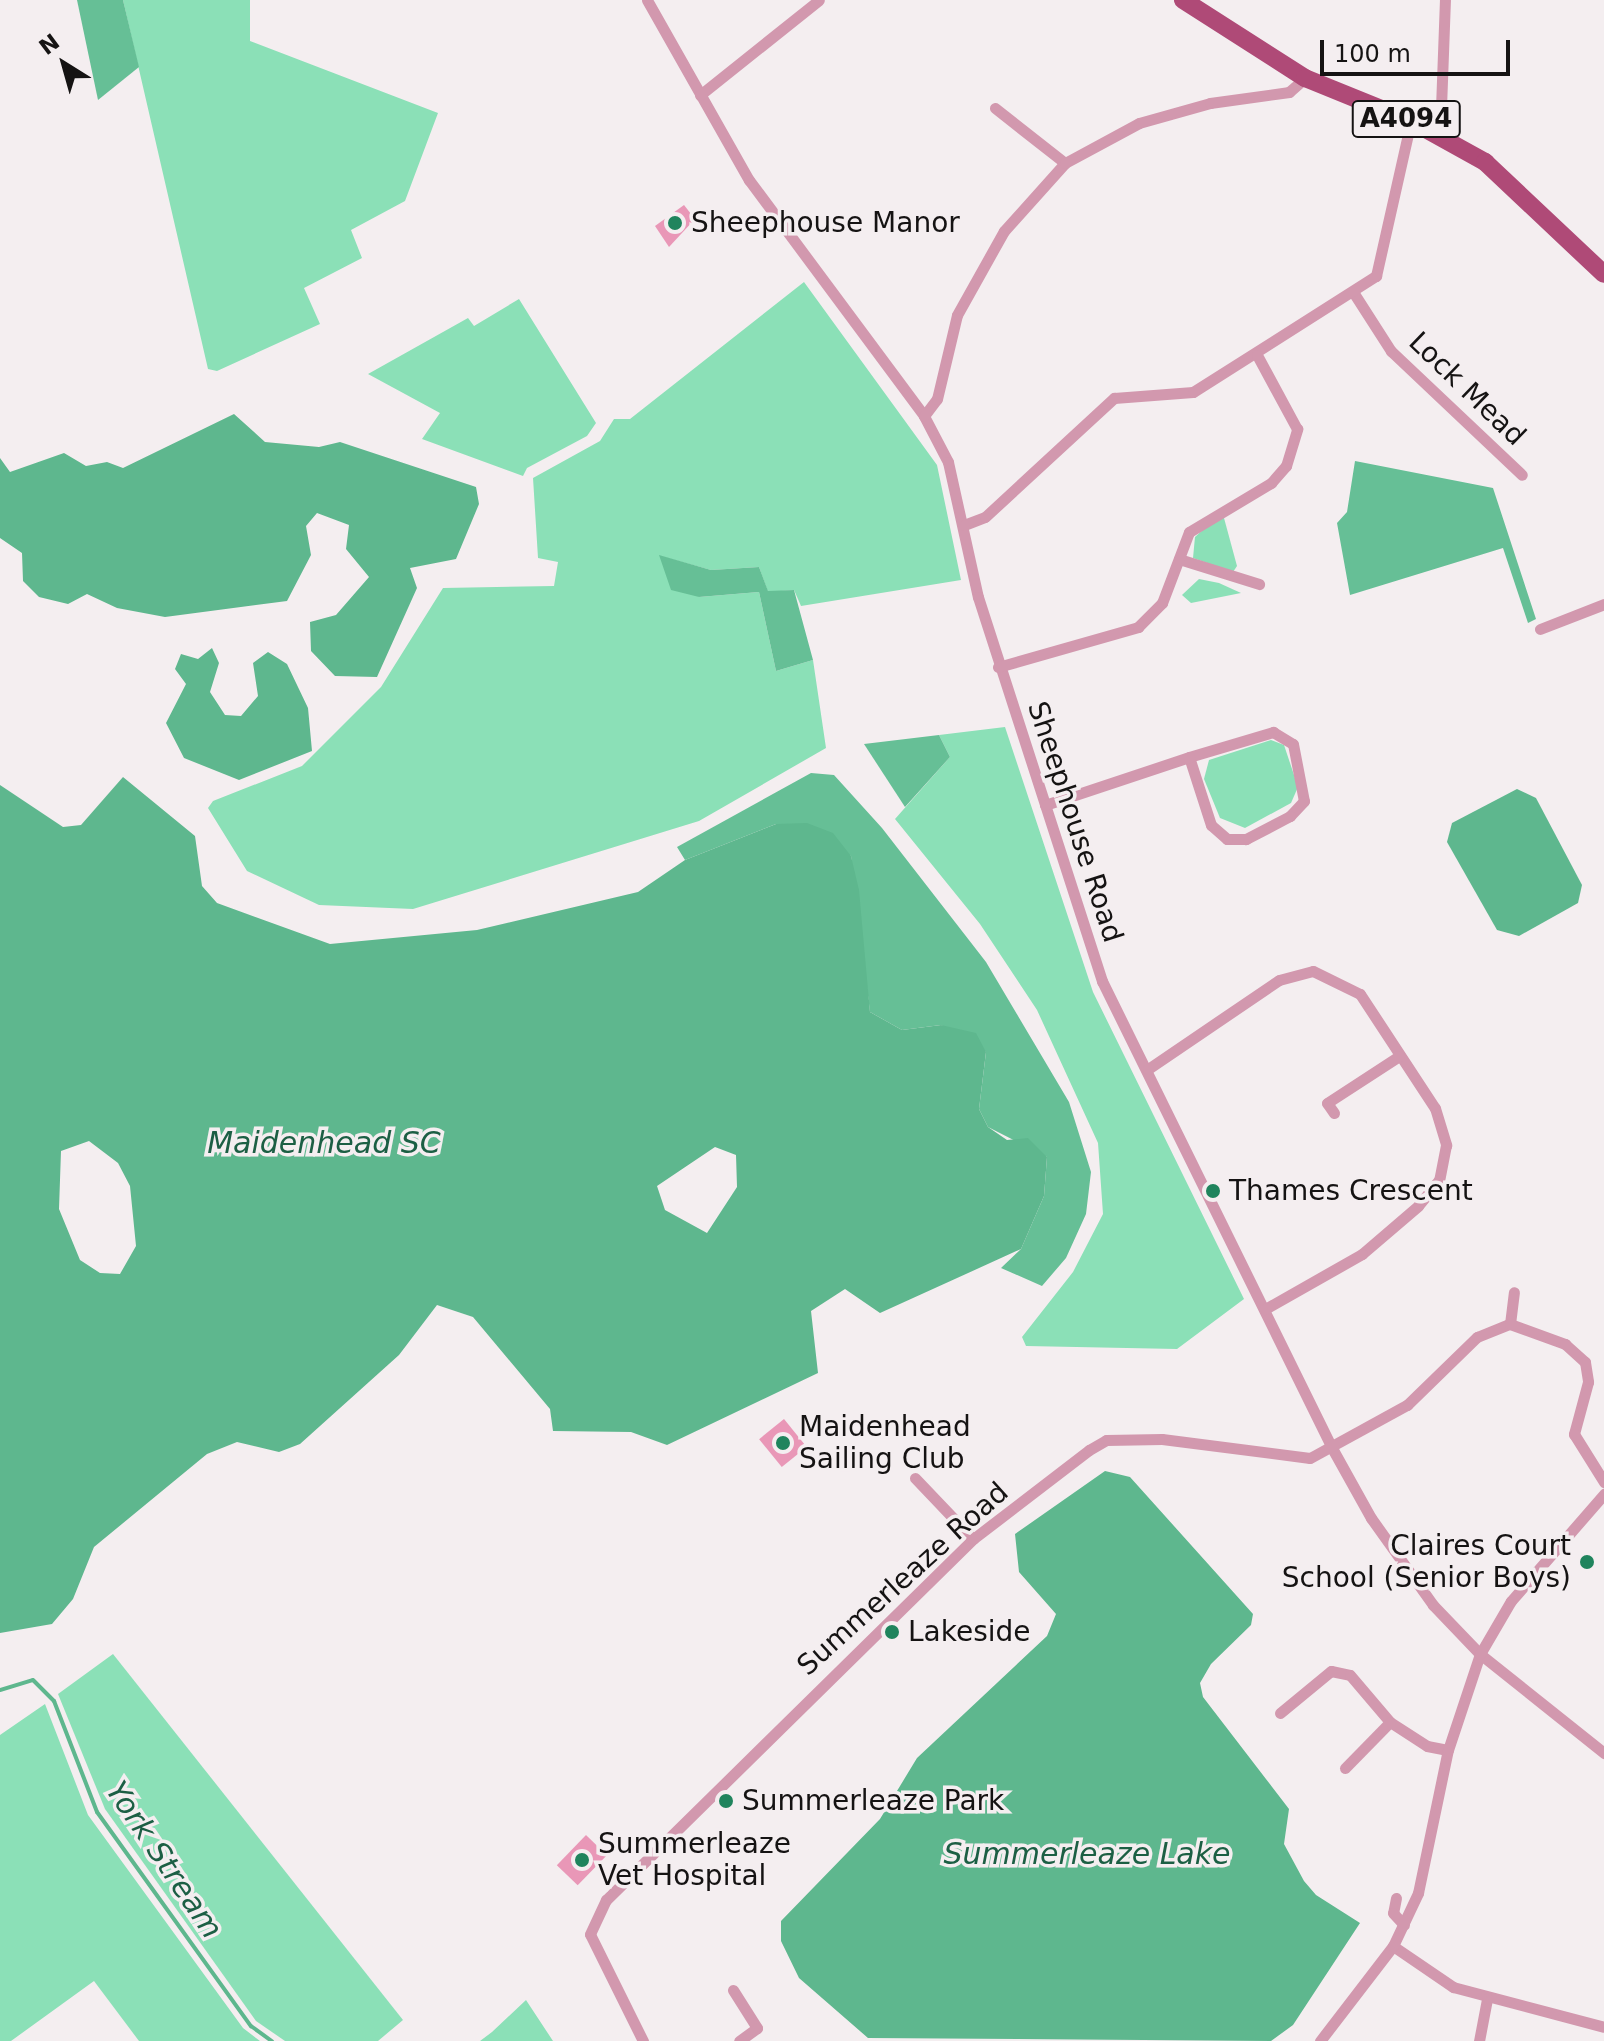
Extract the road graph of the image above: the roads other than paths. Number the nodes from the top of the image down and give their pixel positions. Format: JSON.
{"nodes":[{"id":1,"x":647,"y":0,"type":"edge"},
{"id":2,"x":819,"y":0,"type":"edge"},
{"id":3,"x":1183,"y":0,"type":"edge"},
{"id":4,"x":1445,"y":0,"type":"edge"},
{"id":5,"x":1305,"y":78,"type":"junction"},
{"id":6,"x":700,"y":95,"type":"junction"},
{"id":7,"x":995,"y":108,"type":"dead end"},
{"id":8,"x":1411,"y":121,"type":"junction"},
{"id":9,"x":1440,"y":135,"type":"junction"},
{"id":10,"x":1065,"y":163,"type":"junction"},
{"id":11,"x":1604,"y":274,"type":"edge"},
{"id":12,"x":1355,"y":295,"type":"junction"},
{"id":13,"x":1257,"y":355,"type":"junction"},
{"id":14,"x":924,"y":416,"type":"junction"},
{"id":15,"x":1522,"y":475,"type":"dead end"},
{"id":16,"x":964,"y":525,"type":"junction"},
{"id":17,"x":1179,"y":559,"type":"junction"},
{"id":18,"x":1259,"y":584,"type":"dead end"},
{"id":19,"x":1604,"y":604,"type":"edge"},
{"id":20,"x":1540,"y":629,"type":"dead end"},
{"id":21,"x":998,"y":667,"type":"junction"},
{"id":22,"x":1189,"y":757,"type":"junction"},
{"id":23,"x":1045,"y":805,"type":"junction"},
{"id":24,"x":1399,"y":1056,"type":"junction"},
{"id":25,"x":1148,"y":1069,"type":"junction"},
{"id":26,"x":1327,"y":1108,"type":"dead end"},
{"id":27,"x":1514,"y":1292,"type":"dead end"},
{"id":28,"x":1265,"y":1309,"type":"junction"},
{"id":29,"x":1510,"y":1324,"type":"junction"},
{"id":30,"x":1332,"y":1448,"type":"junction"},
{"id":31,"x":915,"y":1478,"type":"dead end"},
{"id":32,"x":1604,"y":1482,"type":"edge"},
{"id":33,"x":1604,"y":1494,"type":"edge"},
{"id":34,"x":973,"y":1539,"type":"junction"},
{"id":35,"x":1480,"y":1654,"type":"junction"},
{"id":36,"x":1280,"y":1713,"type":"dead end"},
{"id":37,"x":1390,"y":1722,"type":"junction"},
{"id":38,"x":1448,"y":1750,"type":"junction"},
{"id":39,"x":1604,"y":1753,"type":"edge"},
{"id":40,"x":1345,"y":1768,"type":"dead end"},
{"id":41,"x":1396,"y":1898,"type":"dead end"},
{"id":42,"x":1404,"y":1925,"type":"junction"},
{"id":43,"x":1393,"y":1946,"type":"junction"},
{"id":44,"x":733,"y":1990,"type":"dead end"},
{"id":45,"x":1487,"y":1999,"type":"junction"},
{"id":46,"x":1604,"y":2027,"type":"edge"},
{"id":47,"x":643,"y":2041,"type":"edge"},
{"id":48,"x":739,"y":2041,"type":"edge"},
{"id":49,"x":1320,"y":2041,"type":"edge"},
{"id":50,"x":1479,"y":2041,"type":"edge"}],
"edges":[{"from":1,"to":6,"type":"street","name":"Sheephouse Road"},
{"from":2,"to":6,"type":"street"},
{"from":3,"to":5,"type":"main road","number":"A4094"},
{"from":4,"to":9,"type":"street"},
{"from":5,"to":8,"type":"main road","number":"A4094"},
{"from":5,"to":10,"type":"street"},
{"from":6,"to":14,"type":"street","name":"Sheephouse Road"},
{"from":7,"to":10,"type":"street"},
{"from":8,"to":9,"type":"main road","number":"A4094"},
{"from":8,"to":12,"type":"street"},
{"from":9,"to":11,"type":"main road","number":"A4094"},
{"from":10,"to":14,"type":"street"},
{"from":12,"to":13,"type":"street"},
{"from":12,"to":15,"type":"street","name":"Lock Mead"},
{"from":13,"to":16,"type":"street"},
{"from":13,"to":17,"type":"street"},
{"from":14,"to":16,"type":"street","name":"Sheephouse Road"},
{"from":16,"to":21,"type":"street","name":"Sheephouse Road"},
{"from":17,"to":18,"type":"street"},
{"from":17,"to":21,"type":"street"},
{"from":19,"to":20,"type":"street"},
{"from":21,"to":23,"type":"street","name":"Sheephouse Road"},
{"from":22,"to":22,"type":"street"},
{"from":22,"to":23,"type":"street"},
{"from":23,"to":25,"type":"street","name":"Sheephouse Road"},
{"from":24,"to":25,"type":"street"},
{"from":24,"to":26,"type":"street"},
{"from":24,"to":28,"type":"street"},
{"from":25,"to":28,"type":"street","name":"Sheephouse Road"},
{"from":27,"to":29,"type":"street"},
{"from":28,"to":30,"type":"street","name":"Sheephouse Road"},
{"from":29,"to":30,"type":"street","name":"Summerleaze Road"},
{"from":29,"to":32,"type":"street"},
{"from":30,"to":34,"type":"street","name":"Summerleaze Road"},
{"from":30,"to":35,"type":"street","name":"Sheephouse Road"},
{"from":31,"to":34,"type":"street"},
{"from":33,"to":35,"type":"street"},
{"from":34,"to":47,"type":"street","name":"Summerleaze Road"},
{"from":35,"to":38,"type":"street"},
{"from":35,"to":39,"type":"street","name":"Sheephouse Road"},
{"from":36,"to":37,"type":"street"},
{"from":37,"to":38,"type":"street"},
{"from":37,"to":40,"type":"street"},
{"from":38,"to":42,"type":"street"},
{"from":41,"to":42,"type":"street"},
{"from":42,"to":43,"type":"street"},
{"from":43,"to":45,"type":"street"},
{"from":43,"to":49,"type":"street"},
{"from":44,"to":48,"type":"street"},
{"from":45,"to":46,"type":"street"},
{"from":45,"to":50,"type":"street"}]}
